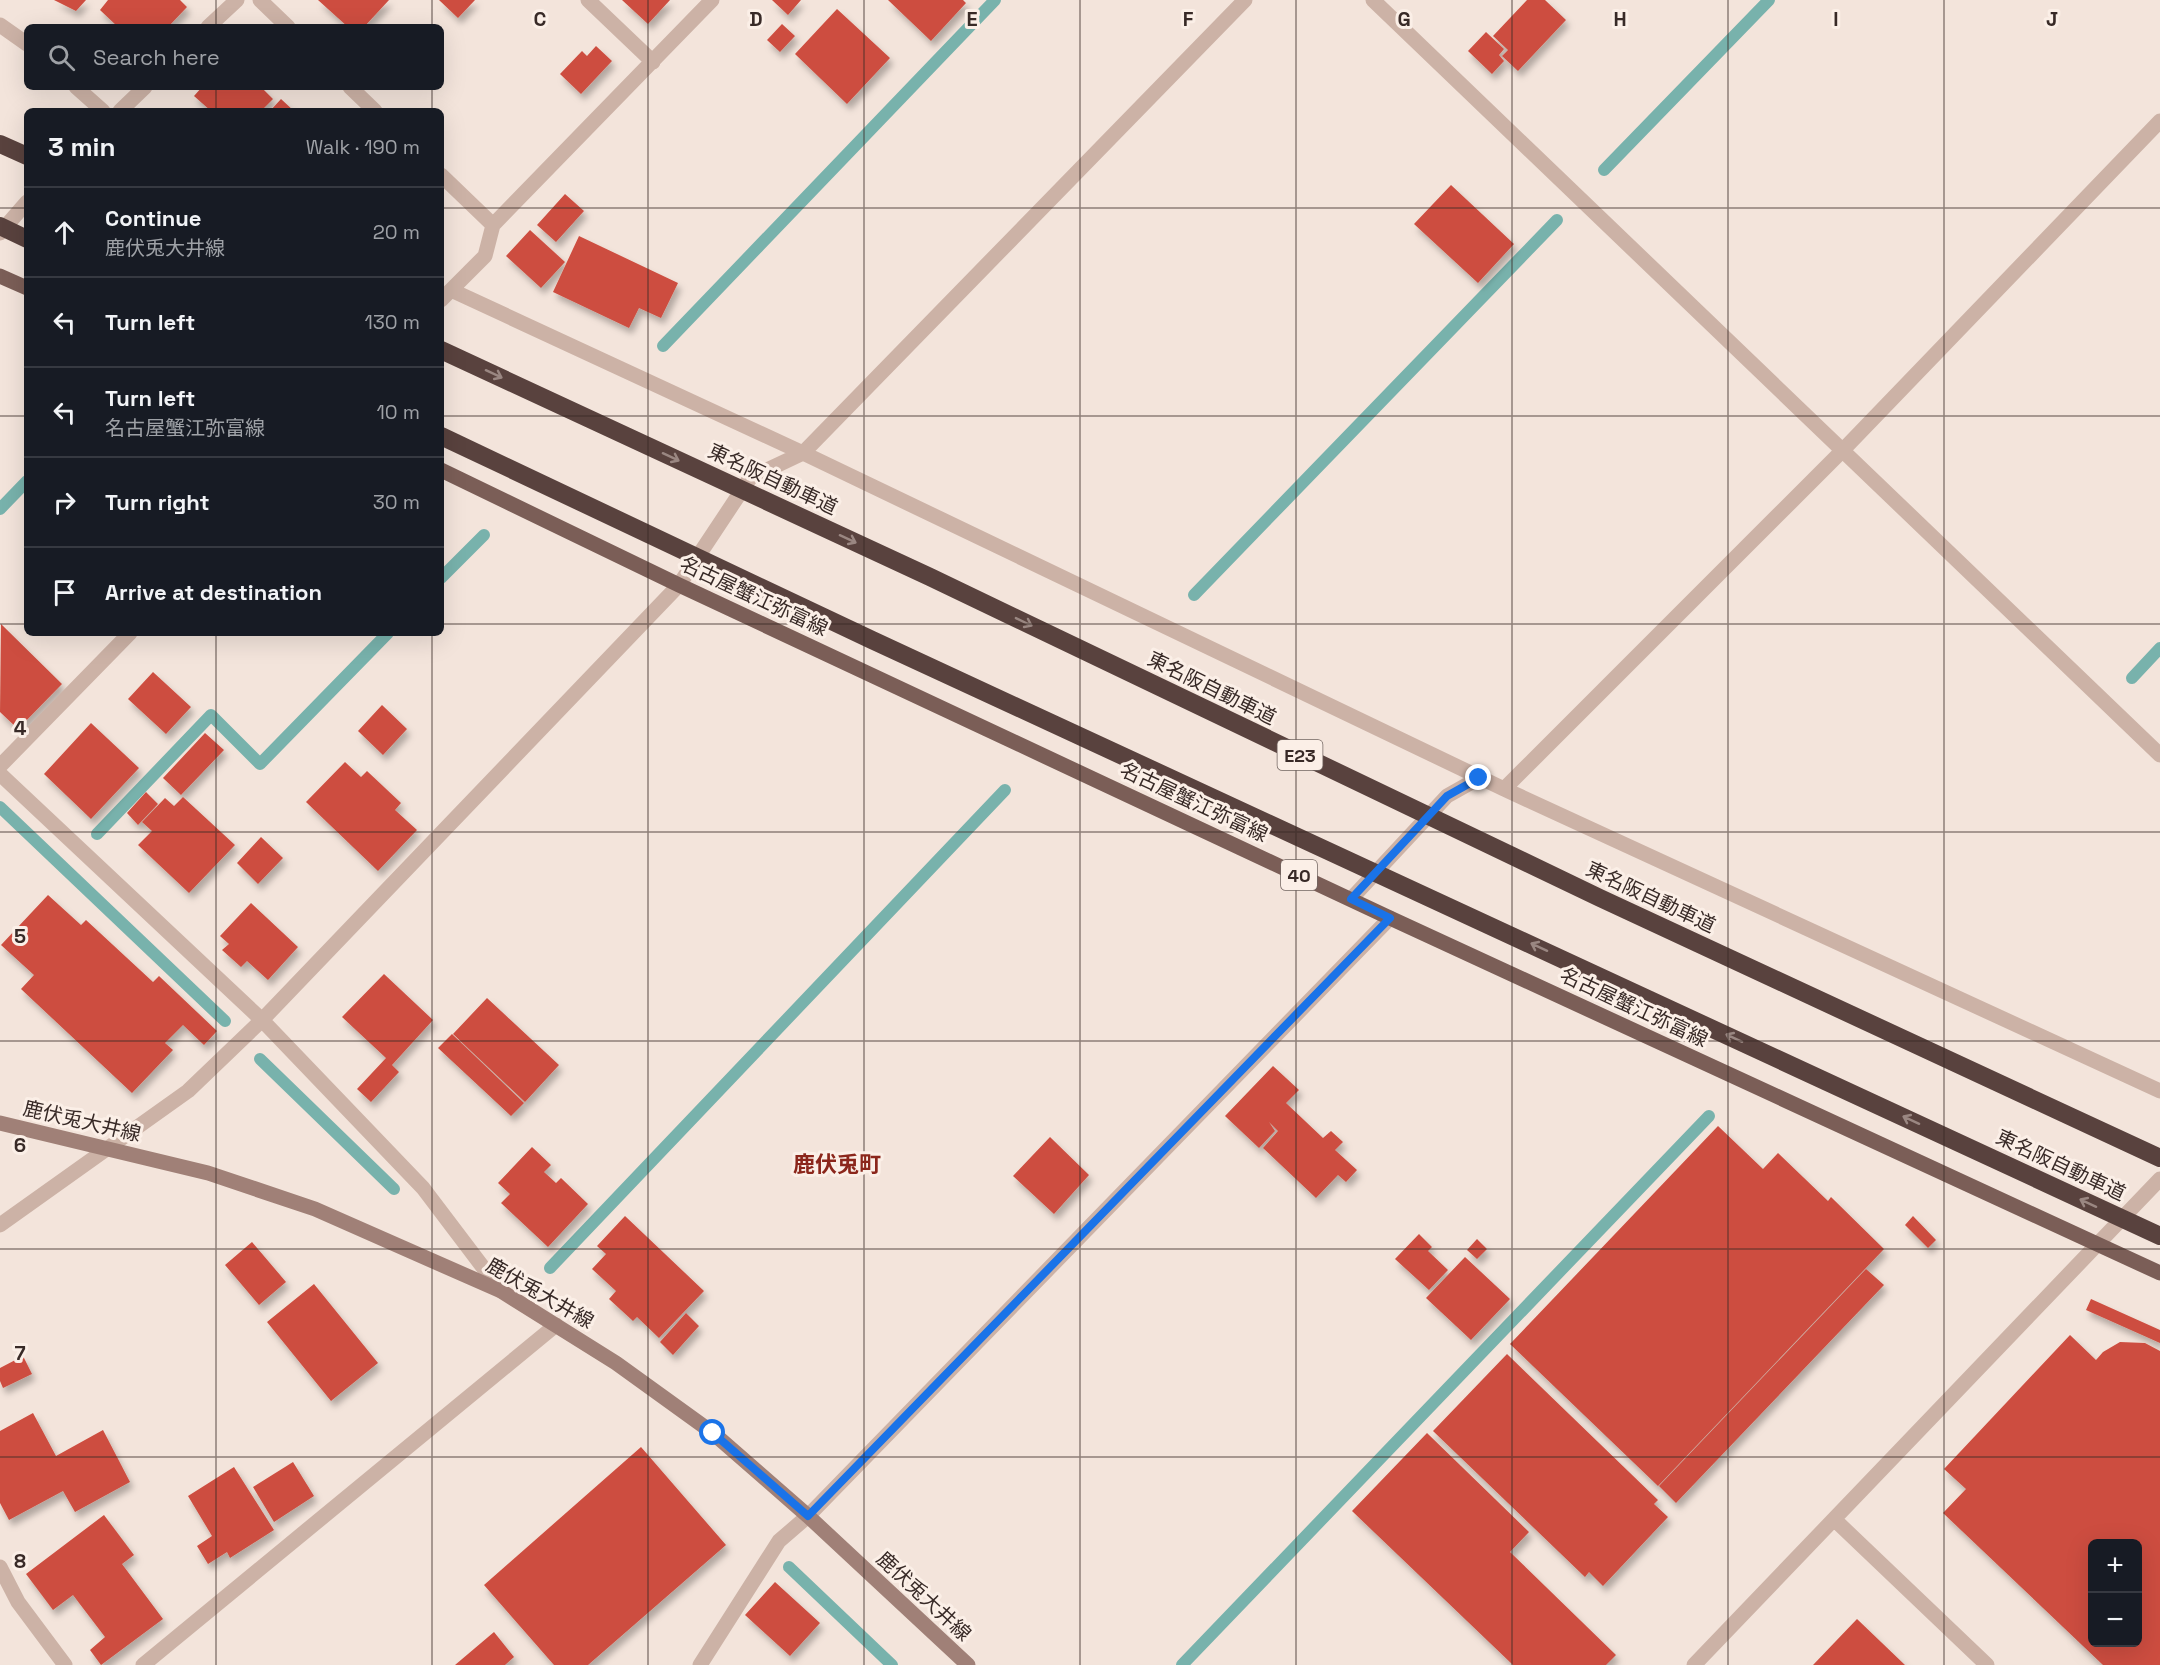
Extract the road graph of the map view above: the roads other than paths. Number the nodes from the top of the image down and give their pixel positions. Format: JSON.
{"nodes":[{"id":1,"x":237,"y":0,"type":"edge"},
{"id":2,"x":260,"y":0,"type":"edge"},
{"id":3,"x":588,"y":0,"type":"edge"},
{"id":4,"x":712,"y":0,"type":"edge"},
{"id":5,"x":1245,"y":0,"type":"edge"},
{"id":6,"x":1373,"y":0,"type":"edge"},
{"id":7,"x":211,"y":24,"type":"edge"},
{"id":8,"x":285,"y":24,"type":"edge"},
{"id":9,"x":0,"y":25,"type":"edge"},
{"id":10,"x":24,"y":42,"type":"edge"},
{"id":11,"x":652,"y":62,"type":"junction"},
{"id":12,"x":79,"y":90,"type":"edge"},
{"id":13,"x":143,"y":90,"type":"edge"},
{"id":14,"x":353,"y":90,"type":"edge"},
{"id":15,"x":100,"y":108,"type":"edge"},
{"id":16,"x":123,"y":108,"type":"edge"},
{"id":17,"x":372,"y":108,"type":"edge"},
{"id":18,"x":2160,"y":122,"type":"edge"},
{"id":19,"x":0,"y":144,"type":"edge"},
{"id":20,"x":24,"y":155,"type":"edge"},
{"id":21,"x":444,"y":178,"type":"edge"},
{"id":22,"x":24,"y":205,"type":"edge"},
{"id":23,"x":493,"y":225,"type":"junction"},
{"id":24,"x":0,"y":226,"type":"edge"},
{"id":25,"x":0,"y":233,"type":"edge"},
{"id":26,"x":24,"y":238,"type":"edge"},
{"id":27,"x":0,"y":276,"type":"edge"},
{"id":28,"x":24,"y":287,"type":"edge"},
{"id":29,"x":446,"y":295,"type":"edge"},
{"id":30,"x":444,"y":351,"type":"edge"},
{"id":31,"x":444,"y":437,"type":"edge"},
{"id":32,"x":1843,"y":450,"type":"junction"},
{"id":33,"x":803,"y":453,"type":"junction"},
{"id":34,"x":444,"y":471,"type":"edge"},
{"id":35,"x":679,"y":585,"type":"junction"},
{"id":36,"x":127,"y":636,"type":"edge"},
{"id":37,"x":2160,"y":755,"type":"edge"},
{"id":38,"x":0,"y":766,"type":"edge"},
{"id":39,"x":0,"y":774,"type":"edge"},
{"id":40,"x":1479,"y":778,"type":"junction"},
{"id":41,"x":1504,"y":789,"type":"junction"},
{"id":42,"x":1351,"y":899,"type":"junction"},
{"id":43,"x":1390,"y":918,"type":"junction"},
{"id":44,"x":262,"y":1020,"type":"junction"},
{"id":45,"x":2160,"y":1091,"type":"edge"},
{"id":46,"x":0,"y":1123,"type":"edge"},
{"id":47,"x":108,"y":1147,"type":"junction"},
{"id":48,"x":2160,"y":1158,"type":"edge"},
{"id":49,"x":2160,"y":1179,"type":"edge"},
{"id":50,"x":0,"y":1226,"type":"edge"},
{"id":51,"x":2160,"y":1236,"type":"edge"},
{"id":52,"x":2099,"y":1244,"type":"junction"},
{"id":53,"x":2160,"y":1273,"type":"edge"},
{"id":54,"x":501,"y":1291,"type":"junction"},
{"id":55,"x":555,"y":1325,"type":"junction"},
{"id":56,"x":808,"y":1516,"type":"junction"},
{"id":57,"x":1835,"y":1520,"type":"junction"},
{"id":58,"x":0,"y":1567,"type":"edge"},
{"id":59,"x":65,"y":1665,"type":"edge"},
{"id":60,"x":143,"y":1665,"type":"edge"},
{"id":61,"x":700,"y":1665,"type":"edge"},
{"id":62,"x":968,"y":1665,"type":"edge"},
{"id":63,"x":1694,"y":1665,"type":"edge"},
{"id":64,"x":1987,"y":1665,"type":"edge"}],
"edges":[{"from":1,"to":7,"type":"street"},
{"from":2,"to":8,"type":"street"},
{"from":3,"to":11,"type":"street"},
{"from":4,"to":11,"type":"street"},
{"from":5,"to":33,"type":"street"},
{"from":6,"to":32,"type":"street"},
{"from":9,"to":10,"type":"street"},
{"from":11,"to":23,"type":"street"},
{"from":12,"to":15,"type":"street"},
{"from":13,"to":16,"type":"street"},
{"from":14,"to":17,"type":"street"},
{"from":18,"to":32,"type":"street"},
{"from":19,"to":20,"type":"highway"},
{"from":21,"to":23,"type":"street"},
{"from":22,"to":25,"type":"street"},
{"from":23,"to":29,"type":"street"},
{"from":24,"to":26,"type":"highway","bridge":true},
{"from":27,"to":28,"type":"main road"},
{"from":29,"to":33,"type":"street"},
{"from":30,"to":48,"type":"highway","name":"東名阪自動車道","number":"E23","one_way":true,"bridge":true},
{"from":51,"to":31,"type":"highway","name":"東名阪自動車道","one_way":true,"bridge":true},
{"from":32,"to":37,"type":"street"},
{"from":32,"to":41,"type":"street"},
{"from":33,"to":35,"type":"street"},
{"from":33,"to":40,"type":"street"},
{"from":34,"to":35,"type":"main road","name":"名古屋蟹江弥富線","number":"40"},
{"from":35,"to":42,"type":"main road","name":"名古屋蟹江弥富線","number":"40"},
{"from":35,"to":44,"type":"street"},
{"from":36,"to":38,"type":"street"},
{"from":39,"to":44,"type":"street"},
{"from":40,"to":41,"type":"street"},
{"from":40,"to":42,"type":"street"},
{"from":41,"to":45,"type":"street"},
{"from":42,"to":43,"type":"main road","name":"名古屋蟹江弥富線","number":"40"},
{"from":43,"to":52,"type":"main road","name":"名古屋蟹江弥富線","number":"40"},
{"from":43,"to":56,"type":"street"},
{"from":44,"to":47,"type":"street"},
{"from":44,"to":54,"type":"street"},
{"from":46,"to":47,"type":"main road","name":"鹿伏兎大井線"},
{"from":47,"to":50,"type":"street"},
{"from":47,"to":54,"type":"main road","name":"鹿伏兎大井線"},
{"from":49,"to":52,"type":"street"},
{"from":52,"to":53,"type":"main road","name":"名古屋蟹江弥富線","number":"40"},
{"from":52,"to":57,"type":"street"},
{"from":54,"to":55,"type":"main road","name":"鹿伏兎大井線"},
{"from":55,"to":56,"type":"main road","name":"鹿伏兎大井線"},
{"from":55,"to":60,"type":"street"},
{"from":56,"to":61,"type":"street"},
{"from":56,"to":62,"type":"main road","name":"鹿伏兎大井線"},
{"from":57,"to":63,"type":"street"},
{"from":57,"to":64,"type":"street"},
{"from":58,"to":59,"type":"street"}]}
